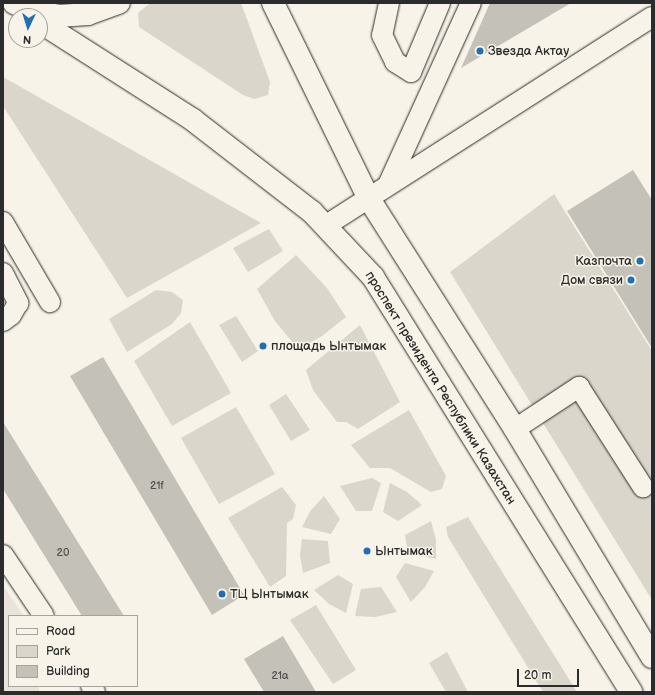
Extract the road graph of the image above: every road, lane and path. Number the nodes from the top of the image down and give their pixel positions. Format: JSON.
{"nodes":[{"id":1,"x":12,"y":3,"type":"edge"},
{"id":2,"x":119,"y":3,"type":"edge"},
{"id":3,"x":273,"y":3,"type":"edge"},
{"id":4,"x":389,"y":3,"type":"edge"},
{"id":5,"x":440,"y":3,"type":"edge"},
{"id":6,"x":471,"y":3,"type":"edge"},
{"id":7,"x":48,"y":27,"type":"edge"},
{"id":8,"x":647,"y":27,"type":"edge"},
{"id":9,"x":388,"y":185,"type":"junction"},
{"id":10,"x":369,"y":199,"type":"junction"},
{"id":11,"x":3,"y":222,"type":"edge"},
{"id":12,"x":325,"y":226,"type":"junction"},
{"id":13,"x":3,"y":273,"type":"edge"},
{"id":14,"x":50,"y":302,"type":"dead end"},
{"id":15,"x":3,"y":321,"type":"edge"},
{"id":16,"x":515,"y":429,"type":"junction"},
{"id":17,"x":643,"y":487,"type":"dead end"},
{"id":18,"x":3,"y":555,"type":"edge"},
{"id":19,"x":43,"y":615,"type":"edge"},
{"id":20,"x":652,"y":657,"type":"edge"},
{"id":21,"x":631,"y":692,"type":"edge"}],
"edges":[{"from":1,"to":2,"type":"main road"},
{"from":3,"to":10,"type":"main road"},
{"from":4,"to":5,"type":"lane"},
{"from":6,"to":9,"type":"lane"},
{"from":7,"to":12,"type":"main road","name":"проспект президента Республики Казахстан"},
{"from":8,"to":9,"type":"lane"},
{"from":9,"to":10,"type":"lane"},
{"from":10,"to":12,"type":"lane"},
{"from":10,"to":16,"type":"main road"},
{"from":11,"to":14,"type":"lane"},
{"from":12,"to":21,"type":"main road","name":"проспект президента Республики Казахстан"},
{"from":13,"to":15,"type":"lane"},
{"from":16,"to":17,"type":"lane"},
{"from":16,"to":20,"type":"main road"},
{"from":18,"to":19,"type":"lane"}]}
